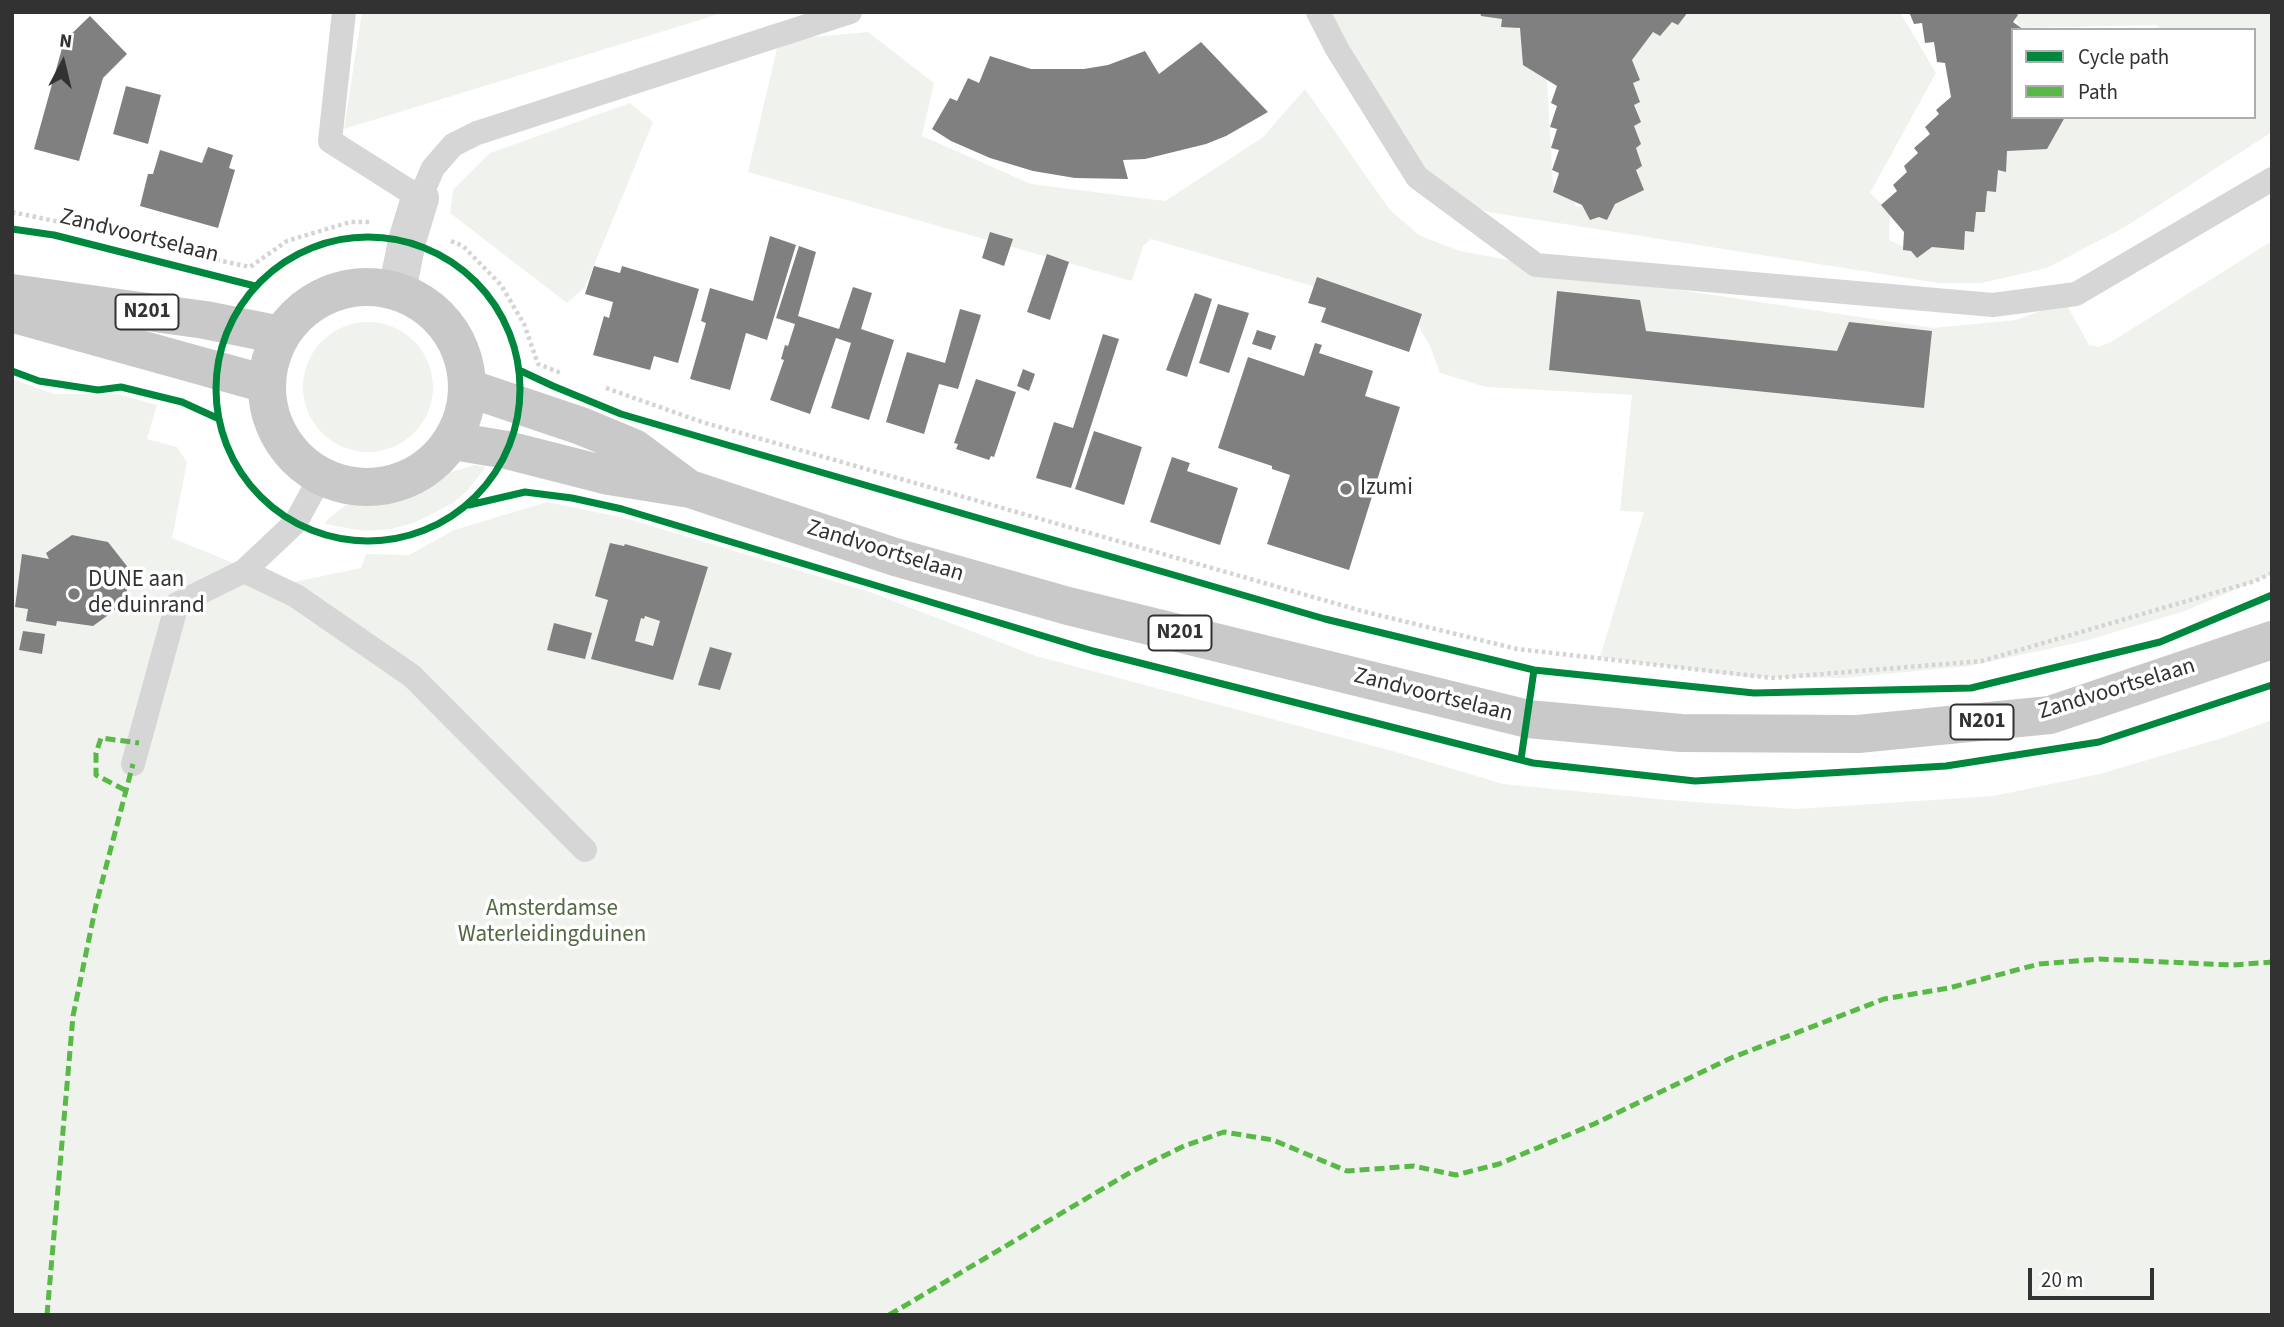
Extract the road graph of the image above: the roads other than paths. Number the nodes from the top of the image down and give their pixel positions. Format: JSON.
{"nodes":[{"id":1,"x":344,"y":12,"type":"edge"},
{"id":2,"x":850,"y":12,"type":"edge"},
{"id":3,"x":1318,"y":12,"type":"edge"},
{"id":4,"x":2272,"y":179,"type":"edge"},
{"id":5,"x":416,"y":212,"type":"junction"},
{"id":6,"x":397,"y":291,"type":"junction"},
{"id":7,"x":12,"y":293,"type":"edge"},
{"id":8,"x":12,"y":313,"type":"edge"},
{"id":9,"x":280,"y":335,"type":"junction"},
{"id":10,"x":266,"y":384,"type":"junction"},
{"id":11,"x":468,"y":388,"type":"junction"},
{"id":12,"x":453,"y":441,"type":"junction"},
{"id":13,"x":321,"y":476,"type":"junction"},
{"id":14,"x":690,"y":489,"type":"junction"},
{"id":15,"x":244,"y":571,"type":"junction"},
{"id":16,"x":2272,"y":640,"type":"edge"},
{"id":17,"x":133,"y":764,"type":"dead end"},
{"id":18,"x":586,"y":850,"type":"dead end"}],
"edges":[{"from":1,"to":5,"type":"lane"},
{"from":2,"to":5,"type":"lane"},
{"from":3,"to":4,"type":"lane"},
{"from":5,"to":6,"type":"street"},
{"from":6,"to":9,"type":"main road"},
{"from":6,"to":11,"type":"main road"},
{"from":7,"to":9,"type":"main road","number":"N201"},
{"from":8,"to":10,"type":"main road","number":"N201"},
{"from":9,"to":10,"type":"main road"},
{"from":10,"to":13,"type":"main road"},
{"from":11,"to":12,"type":"main road"},
{"from":11,"to":14,"type":"main road","name":"Zandvoortselaan","number":"N201"},
{"from":12,"to":13,"type":"main road"},
{"from":12,"to":14,"type":"main road","name":"Zandvoortselaan","number":"N201"},
{"from":13,"to":15,"type":"lane"},
{"from":14,"to":16,"type":"main road","name":"Zandvoortselaan","number":"N201"},
{"from":15,"to":17,"type":"lane"},
{"from":15,"to":18,"type":"lane"}]}
